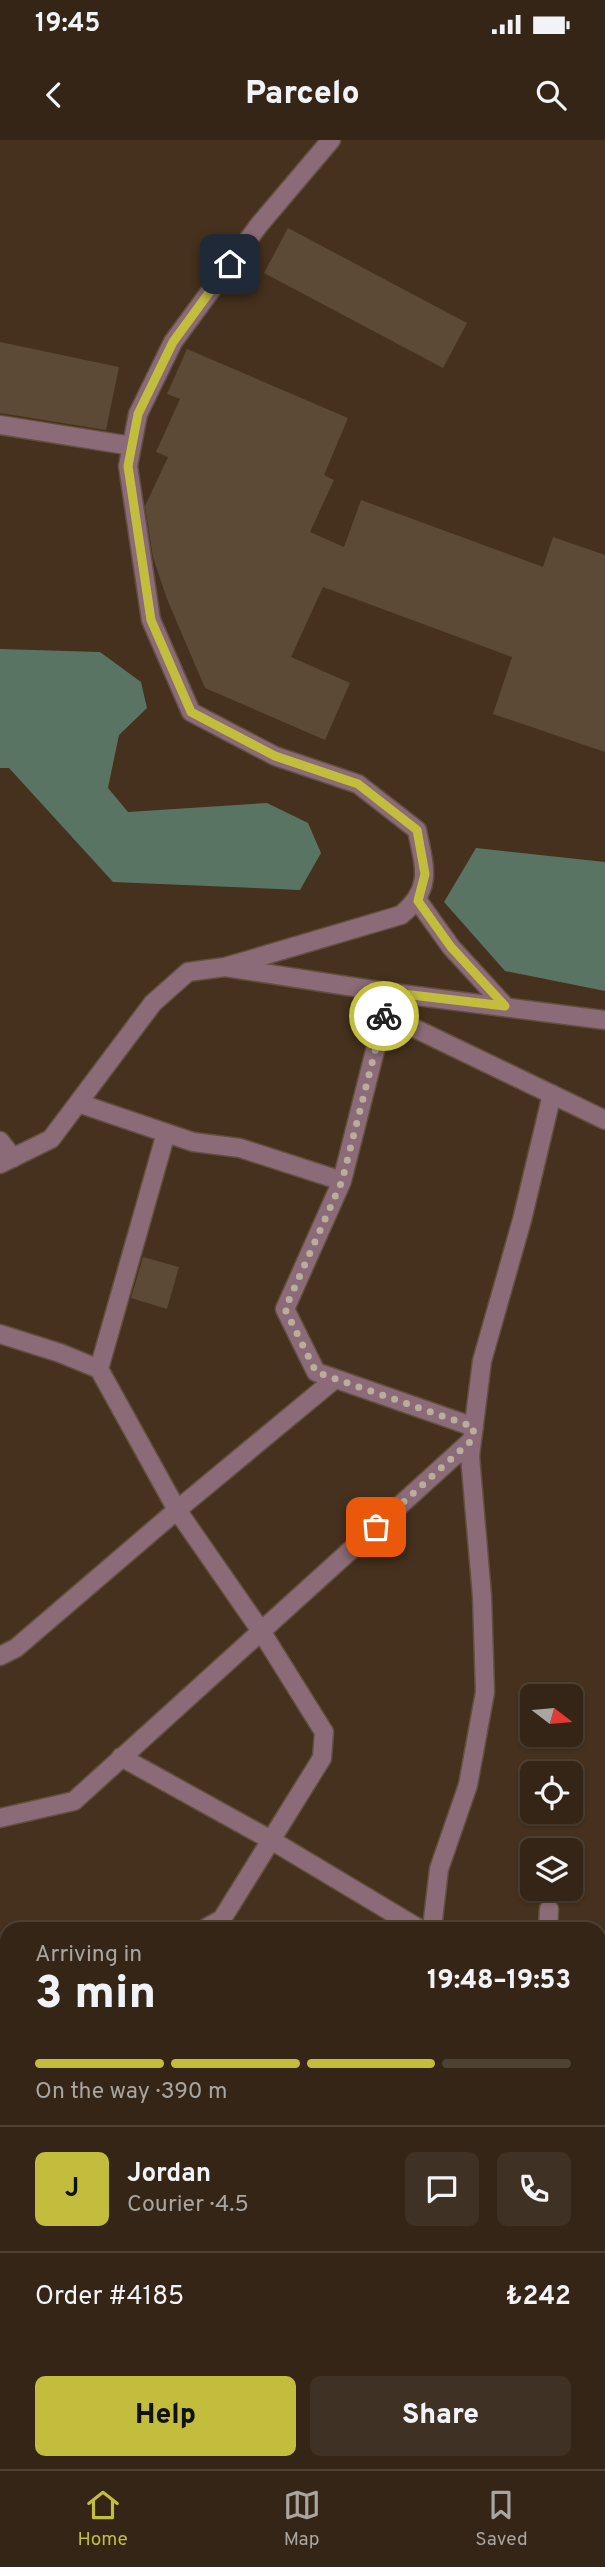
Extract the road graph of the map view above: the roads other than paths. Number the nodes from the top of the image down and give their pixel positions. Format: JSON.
{"nodes":[{"id":1,"x":331,"y":140,"type":"edge"},
{"id":2,"x":0,"y":425,"type":"edge"},
{"id":3,"x":132,"y":446,"type":"junction"},
{"id":4,"x":418,"y":901,"type":"junction"},
{"id":5,"x":225,"y":967,"type":"junction"},
{"id":6,"x":386,"y":992,"type":"junction"},
{"id":7,"x":505,"y":1006,"type":"junction"},
{"id":8,"x":385,"y":1011,"type":"junction"},
{"id":9,"x":605,"y":1020,"type":"edge"},
{"id":10,"x":552,"y":1094,"type":"junction"},
{"id":11,"x":78,"y":1103,"type":"junction"},
{"id":12,"x":605,"y":1120,"type":"edge"},
{"id":13,"x":166,"y":1133,"type":"junction"},
{"id":14,"x":0,"y":1141,"type":"edge"},
{"id":15,"x":6,"y":1161,"type":"edge"},
{"id":16,"x":342,"y":1181,"type":"junction"},
{"id":17,"x":0,"y":1334,"type":"edge"},
{"id":18,"x":99,"y":1369,"type":"junction"},
{"id":19,"x":335,"y":1379,"type":"junction"},
{"id":20,"x":473,"y":1433,"type":"junction"},
{"id":21,"x":177,"y":1510,"type":"junction"},
{"id":22,"x":261,"y":1631,"type":"junction"},
{"id":23,"x":0,"y":1656,"type":"edge"},
{"id":24,"x":121,"y":1757,"type":"junction"},
{"id":25,"x":0,"y":1818,"type":"edge"},
{"id":26,"x":271,"y":1840,"type":"junction"},
{"id":27,"x":549,"y":1909,"type":"dead end"},
{"id":28,"x":216,"y":1922,"type":"edge"},
{"id":29,"x":408,"y":1922,"type":"edge"},
{"id":30,"x":433,"y":1922,"type":"edge"},
{"id":31,"x":548,"y":1922,"type":"edge"}],
"edges":[{"from":1,"to":3,"type":"street"},
{"from":2,"to":3,"type":"street"},
{"from":3,"to":4,"type":"street"},
{"from":4,"to":5,"type":"street"},
{"from":4,"to":7,"type":"street"},
{"from":5,"to":6,"type":"street"},
{"from":5,"to":11,"type":"street"},
{"from":6,"to":7,"type":"street"},
{"from":6,"to":8,"type":"street"},
{"from":7,"to":9,"type":"street"},
{"from":8,"to":10,"type":"street"},
{"from":8,"to":16,"type":"street"},
{"from":10,"to":12,"type":"street"},
{"from":10,"to":20,"type":"street"},
{"from":11,"to":13,"type":"street"},
{"from":11,"to":15,"type":"street"},
{"from":13,"to":16,"type":"street"},
{"from":13,"to":18,"type":"street"},
{"from":14,"to":15,"type":"street"},
{"from":16,"to":19,"type":"street"},
{"from":17,"to":18,"type":"street"},
{"from":18,"to":21,"type":"street"},
{"from":19,"to":20,"type":"street"},
{"from":19,"to":21,"type":"street"},
{"from":20,"to":22,"type":"street"},
{"from":20,"to":30,"type":"street"},
{"from":21,"to":22,"type":"street"},
{"from":21,"to":23,"type":"street"},
{"from":22,"to":24,"type":"street"},
{"from":22,"to":26,"type":"street"},
{"from":24,"to":25,"type":"street"},
{"from":24,"to":26,"type":"street"},
{"from":26,"to":28,"type":"street"},
{"from":26,"to":29,"type":"street"},
{"from":27,"to":31,"type":"street"}]}
